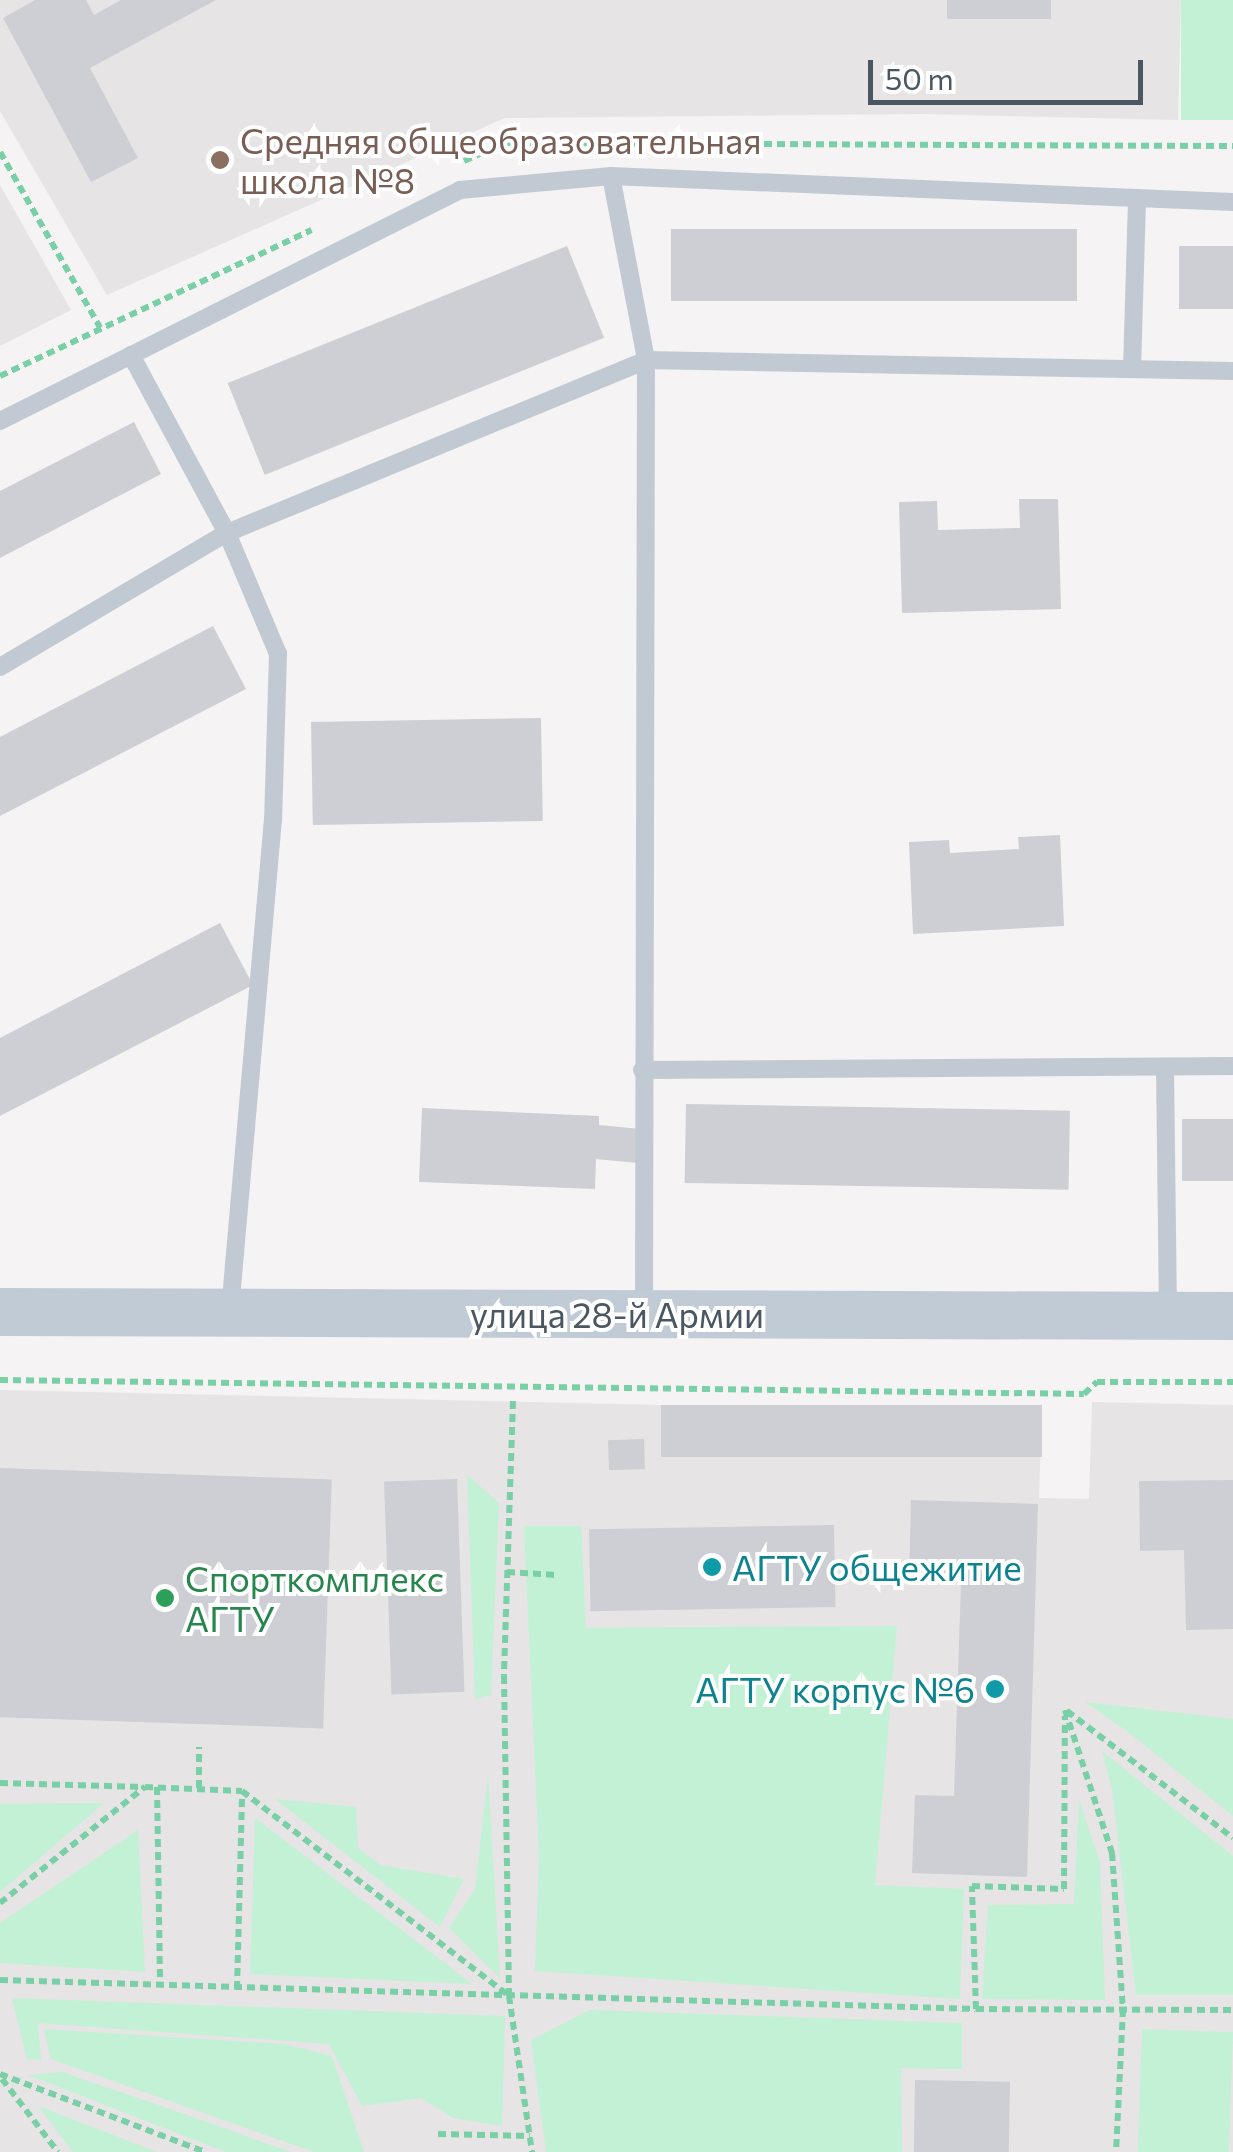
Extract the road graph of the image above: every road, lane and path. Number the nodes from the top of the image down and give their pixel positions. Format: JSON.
{"nodes":[{"id":1,"x":0,"y":152,"type":"edge"},
{"id":2,"x":611,"y":176,"type":"junction"},
{"id":3,"x":1136,"y":200,"type":"junction"},
{"id":4,"x":1233,"y":202,"type":"edge"},
{"id":5,"x":116,"y":319,"type":"dead end"},
{"id":6,"x":100,"y":327,"type":"junction"},
{"id":7,"x":131,"y":355,"type":"junction"},
{"id":8,"x":646,"y":360,"type":"junction"},
{"id":9,"x":1132,"y":369,"type":"junction"},
{"id":10,"x":1233,"y":371,"type":"edge"},
{"id":11,"x":0,"y":376,"type":"edge"},
{"id":12,"x":0,"y":421,"type":"edge"},
{"id":13,"x":227,"y":533,"type":"junction"},
{"id":14,"x":0,"y":667,"type":"edge"},
{"id":15,"x":1233,"y":1066,"type":"edge"},
{"id":16,"x":1164,"y":1068,"type":"junction"},
{"id":17,"x":642,"y":1070,"type":"junction"},
{"id":18,"x":0,"y":1312,"type":"edge"},
{"id":19,"x":230,"y":1313,"type":"junction"},
{"id":20,"x":644,"y":1314,"type":"junction"},
{"id":21,"x":1168,"y":1316,"type":"junction"},
{"id":22,"x":1233,"y":1316,"type":"edge"},
{"id":23,"x":0,"y":1380,"type":"edge"},
{"id":24,"x":1233,"y":1382,"type":"edge"},
{"id":25,"x":513,"y":1401,"type":"dead end"},
{"id":26,"x":506,"y":1572,"type":"junction"},
{"id":27,"x":556,"y":1576,"type":"dead end"},
{"id":28,"x":1064,"y":1710,"type":"junction"},
{"id":29,"x":199,"y":1747,"type":"dead end"},
{"id":30,"x":0,"y":1783,"type":"edge"},
{"id":31,"x":144,"y":1786,"type":"junction"},
{"id":32,"x":157,"y":1787,"type":"junction"},
{"id":33,"x":198,"y":1788,"type":"junction"},
{"id":34,"x":242,"y":1790,"type":"junction"},
{"id":35,"x":1233,"y":1838,"type":"edge"},
{"id":36,"x":0,"y":1903,"type":"edge"},
{"id":37,"x":0,"y":1980,"type":"edge"},
{"id":38,"x":160,"y":1986,"type":"junction"},
{"id":39,"x":237,"y":1989,"type":"junction"},
{"id":40,"x":509,"y":1996,"type":"junction"},
{"id":41,"x":976,"y":2009,"type":"junction"},
{"id":42,"x":1123,"y":2009,"type":"junction"},
{"id":43,"x":1233,"y":2010,"type":"edge"},
{"id":44,"x":1,"y":2076,"type":"edge"},
{"id":45,"x":438,"y":2134,"type":"dead end"},
{"id":46,"x":530,"y":2136,"type":"junction"},
{"id":47,"x":58,"y":2152,"type":"edge"},
{"id":48,"x":205,"y":2152,"type":"edge"},
{"id":49,"x":532,"y":2152,"type":"edge"},
{"id":50,"x":1116,"y":2152,"type":"edge"}],
"edges":[{"from":1,"to":6,"type":"path"},
{"from":2,"to":3,"type":"lane"},
{"from":2,"to":7,"type":"lane"},
{"from":2,"to":8,"type":"lane"},
{"from":3,"to":4,"type":"lane"},
{"from":3,"to":9,"type":"lane"},
{"from":5,"to":6,"type":"path"},
{"from":6,"to":11,"type":"path"},
{"from":7,"to":12,"type":"lane"},
{"from":7,"to":13,"type":"lane"},
{"from":8,"to":9,"type":"lane"},
{"from":8,"to":13,"type":"lane"},
{"from":8,"to":17,"type":"lane"},
{"from":9,"to":10,"type":"lane"},
{"from":13,"to":14,"type":"lane"},
{"from":13,"to":19,"type":"lane"},
{"from":15,"to":16,"type":"lane"},
{"from":16,"to":17,"type":"lane"},
{"from":16,"to":21,"type":"lane"},
{"from":17,"to":20,"type":"lane"},
{"from":18,"to":19,"type":"main road","name":"улица 28-й Армии"},
{"from":19,"to":20,"type":"main road","name":"улица 28-й Армии"},
{"from":20,"to":21,"type":"main road","name":"улица 28-й Армии"},
{"from":21,"to":22,"type":"main road","name":"улица 28-й Армии"},
{"from":23,"to":24,"type":"path"},
{"from":25,"to":26,"type":"path"},
{"from":26,"to":27,"type":"path"},
{"from":26,"to":40,"type":"path"},
{"from":28,"to":35,"type":"path"},
{"from":28,"to":41,"type":"path"},
{"from":28,"to":42,"type":"path"},
{"from":29,"to":33,"type":"path"},
{"from":30,"to":31,"type":"path"},
{"from":31,"to":32,"type":"path"},
{"from":31,"to":36,"type":"path"},
{"from":32,"to":33,"type":"path"},
{"from":32,"to":38,"type":"path"},
{"from":33,"to":34,"type":"path"},
{"from":34,"to":39,"type":"path"},
{"from":34,"to":40,"type":"path"},
{"from":37,"to":38,"type":"path"},
{"from":38,"to":39,"type":"path"},
{"from":39,"to":40,"type":"path"},
{"from":40,"to":41,"type":"path"},
{"from":40,"to":46,"type":"path"},
{"from":41,"to":42,"type":"path"},
{"from":42,"to":43,"type":"path"},
{"from":42,"to":50,"type":"path"},
{"from":44,"to":47,"type":"path"},
{"from":44,"to":48,"type":"path"},
{"from":45,"to":46,"type":"path"},
{"from":46,"to":49,"type":"path"}]}
